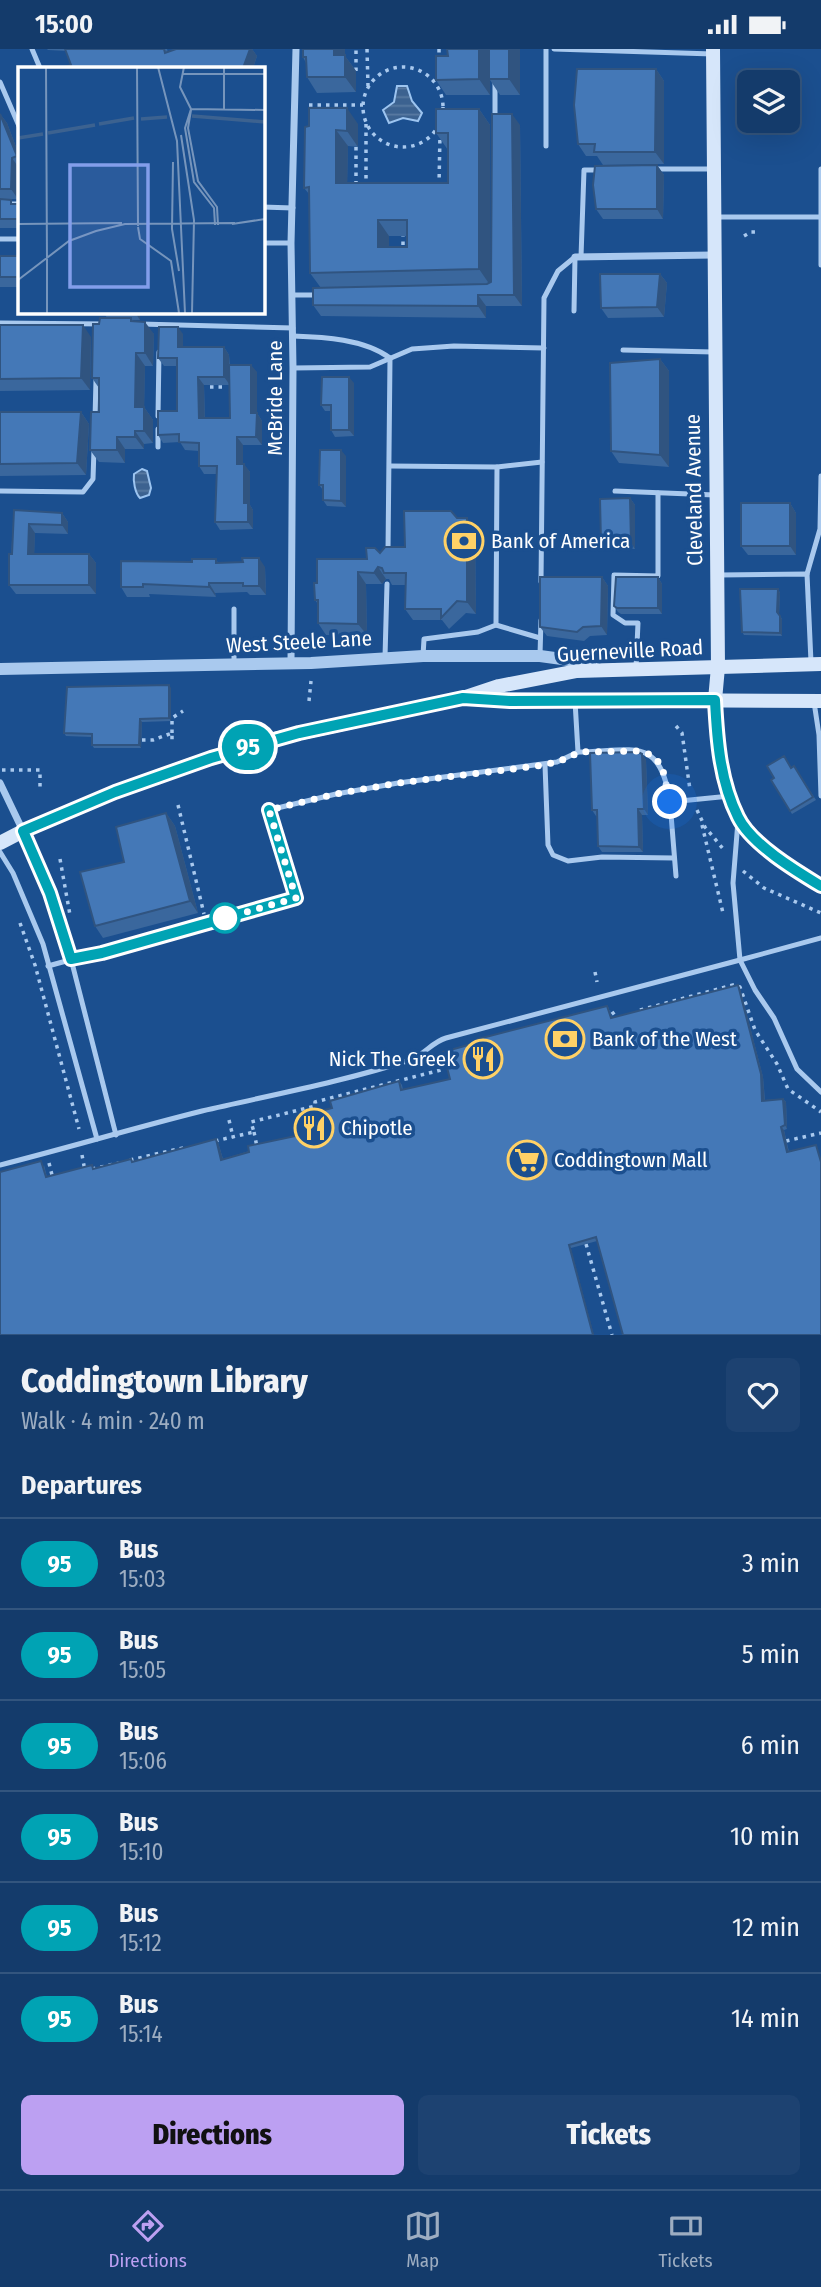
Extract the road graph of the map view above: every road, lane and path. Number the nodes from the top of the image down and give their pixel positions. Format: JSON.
{"nodes":[{"id":1,"x":32,"y":49,"type":"edge"},
{"id":2,"x":296,"y":49,"type":"edge"},
{"id":3,"x":356,"y":49,"type":"edge"},
{"id":4,"x":367,"y":49,"type":"edge"},
{"id":5,"x":439,"y":49,"type":"edge"},
{"id":6,"x":547,"y":49,"type":"edge"},
{"id":7,"x":554,"y":49,"type":"edge"},
{"id":8,"x":713,"y":52,"type":"edge"},
{"id":9,"x":439,"y":62,"type":"edge"},
{"id":10,"x":40,"y":67,"type":"edge"},
{"id":11,"x":356,"y":71,"type":"dead end"},
{"id":12,"x":439,"y":76,"type":"edge"},
{"id":13,"x":495,"y":76,"type":"edge"},
{"id":14,"x":0,"y":82,"type":"edge"},
{"id":15,"x":368,"y":88,"type":"junction"},
{"id":16,"x":439,"y":89,"type":"junction"},
{"id":17,"x":309,"y":106,"type":"edge"},
{"id":18,"x":363,"y":106,"type":"junction"},
{"id":19,"x":366,"y":122,"type":"junction"},
{"id":20,"x":18,"y":124,"type":"edge"},
{"id":21,"x":440,"y":124,"type":"junction"},
{"id":22,"x":495,"y":129,"type":"edge"},
{"id":23,"x":546,"y":146,"type":"dead end"},
{"id":24,"x":356,"y":147,"type":"dead end"},
{"id":25,"x":643,"y":169,"type":"edge"},
{"id":26,"x":713,"y":169,"type":"junction"},
{"id":27,"x":821,"y":169,"type":"edge"},
{"id":28,"x":602,"y":170,"type":"edge"},
{"id":29,"x":366,"y":188,"type":"junction"},
{"id":30,"x":378,"y":188,"type":"edge"},
{"id":31,"x":427,"y":188,"type":"edge"},
{"id":32,"x":439,"y":188,"type":"junction"},
{"id":33,"x":450,"y":189,"type":"edge"},
{"id":34,"x":0,"y":204,"type":"edge"},
{"id":35,"x":18,"y":204,"type":"edge"},
{"id":36,"x":264,"y":207,"type":"edge"},
{"id":37,"x":293,"y":208,"type":"junction"},
{"id":38,"x":713,"y":217,"type":"junction"},
{"id":39,"x":821,"y":217,"type":"edge"},
{"id":40,"x":403,"y":226,"type":"edge"},
{"id":41,"x":758,"y":232,"type":"dead end"},
{"id":42,"x":744,"y":236,"type":"dead end"},
{"id":43,"x":0,"y":239,"type":"edge"},
{"id":44,"x":18,"y":239,"type":"edge"},
{"id":45,"x":264,"y":243,"type":"edge"},
{"id":46,"x":291,"y":243,"type":"junction"},
{"id":47,"x":403,"y":250,"type":"edge"},
{"id":48,"x":713,"y":255,"type":"junction"},
{"id":49,"x":578,"y":257,"type":"junction"},
{"id":50,"x":821,"y":265,"type":"edge"},
{"id":51,"x":323,"y":294,"type":"edge"},
{"id":52,"x":292,"y":295,"type":"junction"},
{"id":53,"x":574,"y":311,"type":"dead end"},
{"id":54,"x":0,"y":323,"type":"edge"},
{"id":55,"x":97,"y":324,"type":"junction"},
{"id":56,"x":117,"y":324,"type":"edge"},
{"id":57,"x":137,"y":324,"type":"edge"},
{"id":58,"x":159,"y":324,"type":"junction"},
{"id":59,"x":293,"y":332,"type":"junction"},
{"id":60,"x":97,"y":336,"type":"edge"},
{"id":61,"x":544,"y":348,"type":"junction"},
{"id":62,"x":623,"y":350,"type":"dead end"},
{"id":63,"x":714,"y":352,"type":"junction"},
{"id":64,"x":390,"y":358,"type":"junction"},
{"id":65,"x":293,"y":368,"type":"junction"},
{"id":66,"x":96,"y":372,"type":"edge"},
{"id":67,"x":210,"y":387,"type":"edge"},
{"id":68,"x":223,"y":387,"type":"edge"},
{"id":69,"x":94,"y":432,"type":"edge"},
{"id":70,"x":94,"y":444,"type":"edge"},
{"id":71,"x":158,"y":447,"type":"edge"},
{"id":72,"x":542,"y":462,"type":"junction"},
{"id":73,"x":390,"y":466,"type":"junction"},
{"id":74,"x":497,"y":467,"type":"junction"},
{"id":75,"x":821,"y":477,"type":"edge"},
{"id":76,"x":0,"y":491,"type":"edge"},
{"id":77,"x":615,"y":491,"type":"dead end"},
{"id":78,"x":658,"y":493,"type":"junction"},
{"id":79,"x":715,"y":495,"type":"junction"},
{"id":80,"x":820,"y":508,"type":"edge"},
{"id":81,"x":388,"y":559,"type":"edge"},
{"id":82,"x":807,"y":574,"type":"junction"},
{"id":83,"x":716,"y":575,"type":"junction"},
{"id":84,"x":541,"y":584,"type":"edge"},
{"id":85,"x":387,"y":585,"type":"edge"},
{"id":86,"x":234,"y":609,"type":"dead end"},
{"id":87,"x":541,"y":611,"type":"edge"},
{"id":88,"x":496,"y":625,"type":"junction"},
{"id":89,"x":540,"y":638,"type":"junction"},
{"id":90,"x":423,"y":656,"type":"junction"},
{"id":91,"x":540,"y":656,"type":"junction"},
{"id":92,"x":385,"y":657,"type":"junction"},
{"id":93,"x":291,"y":663,"type":"junction"},
{"id":94,"x":234,"y":664,"type":"junction"},
{"id":95,"x":816,"y":664,"type":"edge"},
{"id":96,"x":718,"y":667,"type":"junction"},
{"id":97,"x":0,"y":669,"type":"edge"},
{"id":98,"x":18,"y":669,"type":"junction"},
{"id":99,"x":636,"y":670,"type":"junction"},
{"id":100,"x":598,"y":671,"type":"junction"},
{"id":101,"x":0,"y":675,"type":"edge"},
{"id":102,"x":311,"y":681,"type":"dead end"},
{"id":103,"x":463,"y":698,"type":"junction"},
{"id":104,"x":715,"y":700,"type":"junction"},
{"id":105,"x":309,"y":701,"type":"dead end"},
{"id":106,"x":575,"y":701,"type":"junction"},
{"id":107,"x":818,"y":701,"type":"edge"},
{"id":108,"x":183,"y":711,"type":"dead end"},
{"id":109,"x":172,"y":733,"type":"junction"},
{"id":110,"x":142,"y":740,"type":"edge"},
{"id":111,"x":172,"y":742,"type":"dead end"},
{"id":112,"x":578,"y":752,"type":"junction"},
{"id":113,"x":545,"y":765,"type":"junction"},
{"id":114,"x":2,"y":770,"type":"dead end"},
{"id":115,"x":0,"y":783,"type":"edge"},
{"id":116,"x":40,"y":791,"type":"dead end"},
{"id":117,"x":731,"y":796,"type":"junction"},
{"id":118,"x":821,"y":796,"type":"edge"},
{"id":119,"x":670,"y":802,"type":"junction"},
{"id":120,"x":177,"y":805,"type":"dead end"},
{"id":121,"x":698,"y":811,"type":"dead end"},
{"id":122,"x":738,"y":817,"type":"junction"},
{"id":123,"x":23,"y":831,"type":"junction"},
{"id":124,"x":0,"y":843,"type":"edge"},
{"id":125,"x":0,"y":852,"type":"edge"},
{"id":126,"x":674,"y":858,"type":"junction"},
{"id":127,"x":60,"y":859,"type":"dead end"},
{"id":128,"x":676,"y":876,"type":"dead end"},
{"id":129,"x":819,"y":881,"type":"edge"},
{"id":130,"x":724,"y":915,"type":"dead end"},
{"id":131,"x":18,"y":916,"type":"dead end"},
{"id":132,"x":198,"y":917,"type":"dead end"},
{"id":133,"x":71,"y":920,"type":"dead end"},
{"id":134,"x":821,"y":938,"type":"edge"},
{"id":135,"x":71,"y":959,"type":"junction"},
{"id":136,"x":740,"y":960,"type":"junction"},
{"id":137,"x":48,"y":966,"type":"junction"},
{"id":138,"x":595,"y":972,"type":"dead end"},
{"id":139,"x":597,"y":982,"type":"dead end"},
{"id":140,"x":604,"y":1010,"type":"edge"},
{"id":141,"x":451,"y":1050,"type":"edge"},
{"id":142,"x":821,"y":1092,"type":"edge"},
{"id":143,"x":821,"y":1112,"type":"edge"},
{"id":144,"x":229,"y":1120,"type":"dead end"},
{"id":145,"x":79,"y":1129,"type":"dead end"},
{"id":146,"x":254,"y":1132,"type":"junction"},
{"id":147,"x":821,"y":1133,"type":"edge"},
{"id":148,"x":116,"y":1135,"type":"junction"},
{"id":149,"x":233,"y":1137,"type":"junction"},
{"id":150,"x":97,"y":1139,"type":"junction"},
{"id":151,"x":786,"y":1141,"type":"edge"},
{"id":152,"x":208,"y":1142,"type":"edge"},
{"id":153,"x":195,"y":1145,"type":"edge"},
{"id":154,"x":257,"y":1148,"type":"edge"},
{"id":155,"x":71,"y":1159,"type":"dead end"},
{"id":156,"x":60,"y":1160,"type":"dead end"},
{"id":157,"x":0,"y":1165,"type":"edge"},
{"id":158,"x":56,"y":1188,"type":"edge"},
{"id":159,"x":586,"y":1244,"type":"edge"},
{"id":160,"x":612,"y":1335,"type":"edge"}],
"edges":[{"from":1,"to":10,"type":"lane"},
{"from":2,"to":37,"type":"street","name":"McBride Lane"},
{"from":3,"to":11,"type":"path"},
{"from":4,"to":15,"type":"path"},
{"from":5,"to":9,"type":"path"},
{"from":6,"to":23,"type":"lane"},
{"from":7,"to":8,"type":"lane"},
{"from":8,"to":26,"type":"main road","name":"Cleveland Avenue"},
{"from":12,"to":16,"type":"path"},
{"from":13,"to":22,"type":"lane"},
{"from":14,"to":20,"type":"lane"},
{"from":15,"to":16,"type":"path"},
{"from":15,"to":18,"type":"path"},
{"from":16,"to":21,"type":"path"},
{"from":17,"to":18,"type":"path"},
{"from":18,"to":19,"type":"path"},
{"from":19,"to":21,"type":"path"},
{"from":19,"to":29,"type":"path"},
{"from":21,"to":32,"type":"path"},
{"from":24,"to":29,"type":"path"},
{"from":25,"to":26,"type":"lane"},
{"from":26,"to":38,"type":"main road","name":"Cleveland Avenue"},
{"from":27,"to":39,"type":"lane"},
{"from":28,"to":49,"type":"lane"},
{"from":29,"to":30,"type":"path"},
{"from":31,"to":32,"type":"path"},
{"from":32,"to":33,"type":"path"},
{"from":34,"to":35,"type":"lane"},
{"from":36,"to":37,"type":"lane"},
{"from":37,"to":46,"type":"street","name":"McBride Lane"},
{"from":38,"to":39,"type":"lane"},
{"from":38,"to":48,"type":"main road","name":"Cleveland Avenue"},
{"from":39,"to":50,"type":"lane"},
{"from":40,"to":47,"type":"path"},
{"from":41,"to":42,"type":"path"},
{"from":43,"to":44,"type":"lane"},
{"from":45,"to":46,"type":"lane"},
{"from":46,"to":52,"type":"street","name":"McBride Lane"},
{"from":48,"to":49,"type":"street"},
{"from":48,"to":63,"type":"main road","name":"Cleveland Avenue"},
{"from":49,"to":53,"type":"lane"},
{"from":49,"to":61,"type":"lane"},
{"from":51,"to":52,"type":"lane"},
{"from":52,"to":59,"type":"street","name":"McBride Lane"},
{"from":54,"to":55,"type":"lane"},
{"from":55,"to":56,"type":"lane"},
{"from":55,"to":60,"type":"lane"},
{"from":57,"to":58,"type":"lane"},
{"from":58,"to":59,"type":"lane"},
{"from":58,"to":71,"type":"lane"},
{"from":59,"to":64,"type":"lane"},
{"from":59,"to":65,"type":"street","name":"McBride Lane"},
{"from":61,"to":64,"type":"lane"},
{"from":61,"to":72,"type":"lane"},
{"from":62,"to":63,"type":"lane"},
{"from":63,"to":79,"type":"main road","name":"Cleveland Avenue"},
{"from":64,"to":65,"type":"lane"},
{"from":64,"to":73,"type":"lane"},
{"from":65,"to":93,"type":"street","name":"McBride Lane"},
{"from":66,"to":69,"type":"lane"},
{"from":67,"to":68,"type":"path"},
{"from":70,"to":76,"type":"lane"},
{"from":72,"to":74,"type":"lane"},
{"from":72,"to":84,"type":"lane"},
{"from":73,"to":74,"type":"lane"},
{"from":73,"to":81,"type":"lane"},
{"from":74,"to":88,"type":"lane"},
{"from":75,"to":80,"type":"lane"},
{"from":77,"to":78,"type":"lane"},
{"from":78,"to":79,"type":"lane"},
{"from":78,"to":99,"type":"lane"},
{"from":79,"to":83,"type":"main road","name":"Cleveland Avenue"},
{"from":80,"to":82,"type":"lane"},
{"from":82,"to":83,"type":"lane"},
{"from":82,"to":95,"type":"lane"},
{"from":83,"to":96,"type":"main road","name":"Cleveland Avenue"},
{"from":85,"to":92,"type":"lane"},
{"from":86,"to":94,"type":"lane"},
{"from":87,"to":89,"type":"lane"},
{"from":88,"to":89,"type":"lane"},
{"from":88,"to":90,"type":"lane"},
{"from":89,"to":91,"type":"lane"},
{"from":90,"to":91,"type":"street","name":"West Steele Lane"},
{"from":90,"to":92,"type":"street","name":"West Steele Lane"},
{"from":91,"to":100,"type":"street","name":"West Steele Lane"},
{"from":92,"to":93,"type":"street","name":"West Steele Lane"},
{"from":93,"to":94,"type":"street","name":"West Steele Lane"},
{"from":94,"to":98,"type":"street","name":"West Steele Lane"},
{"from":95,"to":96,"type":"main road","name":"Guerneville Road"},
{"from":96,"to":99,"type":"main road","name":"Guerneville Road"},
{"from":96,"to":104,"type":"main road","name":"Cleveland Avenue"},
{"from":97,"to":98,"type":"street","name":"West Steele Lane"},
{"from":98,"to":101,"type":"street"},
{"from":99,"to":100,"type":"main road","name":"Guerneville Road"},
{"from":100,"to":103,"type":"main road","name":"Guerneville Road"},
{"from":102,"to":105,"type":"path"},
{"from":103,"to":106,"type":"main road","name":"Guerneville Road"},
{"from":103,"to":123,"type":"main road","name":"Guerneville Road"},
{"from":104,"to":106,"type":"main road","name":"Guerneville Road"},
{"from":104,"to":107,"type":"main road","name":"Guerneville Road"},
{"from":104,"to":117,"type":"street","name":"Cleveland Avenue"},
{"from":106,"to":112,"type":"lane"},
{"from":107,"to":118,"type":"lane"},
{"from":108,"to":109,"type":"path"},
{"from":109,"to":110,"type":"path"},
{"from":109,"to":111,"type":"path"},
{"from":112,"to":113,"type":"lane"},
{"from":112,"to":119,"type":"lane"},
{"from":113,"to":126,"type":"lane"},
{"from":113,"to":135,"type":"lane"},
{"from":114,"to":116,"type":"path"},
{"from":115,"to":123,"type":"street"},
{"from":117,"to":119,"type":"lane"},
{"from":117,"to":122,"type":"street","name":"Cleveland Avenue"},
{"from":119,"to":126,"type":"lane"},
{"from":120,"to":132,"type":"path"},
{"from":121,"to":130,"type":"path"},
{"from":122,"to":129,"type":"street","name":"Cleveland Avenue"},
{"from":122,"to":136,"type":"lane"},
{"from":123,"to":124,"type":"main road","name":"Guerneville Road"},
{"from":123,"to":135,"type":"lane"},
{"from":125,"to":137,"type":"lane"},
{"from":126,"to":128,"type":"lane"},
{"from":127,"to":133,"type":"path"},
{"from":131,"to":145,"type":"path"},
{"from":134,"to":136,"type":"lane"},
{"from":135,"to":137,"type":"lane"},
{"from":135,"to":148,"type":"lane"},
{"from":136,"to":142,"type":"lane"},
{"from":136,"to":148,"type":"lane"},
{"from":137,"to":150,"type":"lane"},
{"from":138,"to":139,"type":"path"},
{"from":140,"to":143,"type":"path"},
{"from":141,"to":146,"type":"path"},
{"from":144,"to":149,"type":"path"},
{"from":146,"to":149,"type":"path"},
{"from":146,"to":154,"type":"path"},
{"from":147,"to":151,"type":"path"},
{"from":148,"to":150,"type":"lane"},
{"from":149,"to":152,"type":"path"},
{"from":150,"to":157,"type":"lane"},
{"from":153,"to":155,"type":"path"},
{"from":156,"to":158,"type":"path"},
{"from":159,"to":160,"type":"path"}]}
